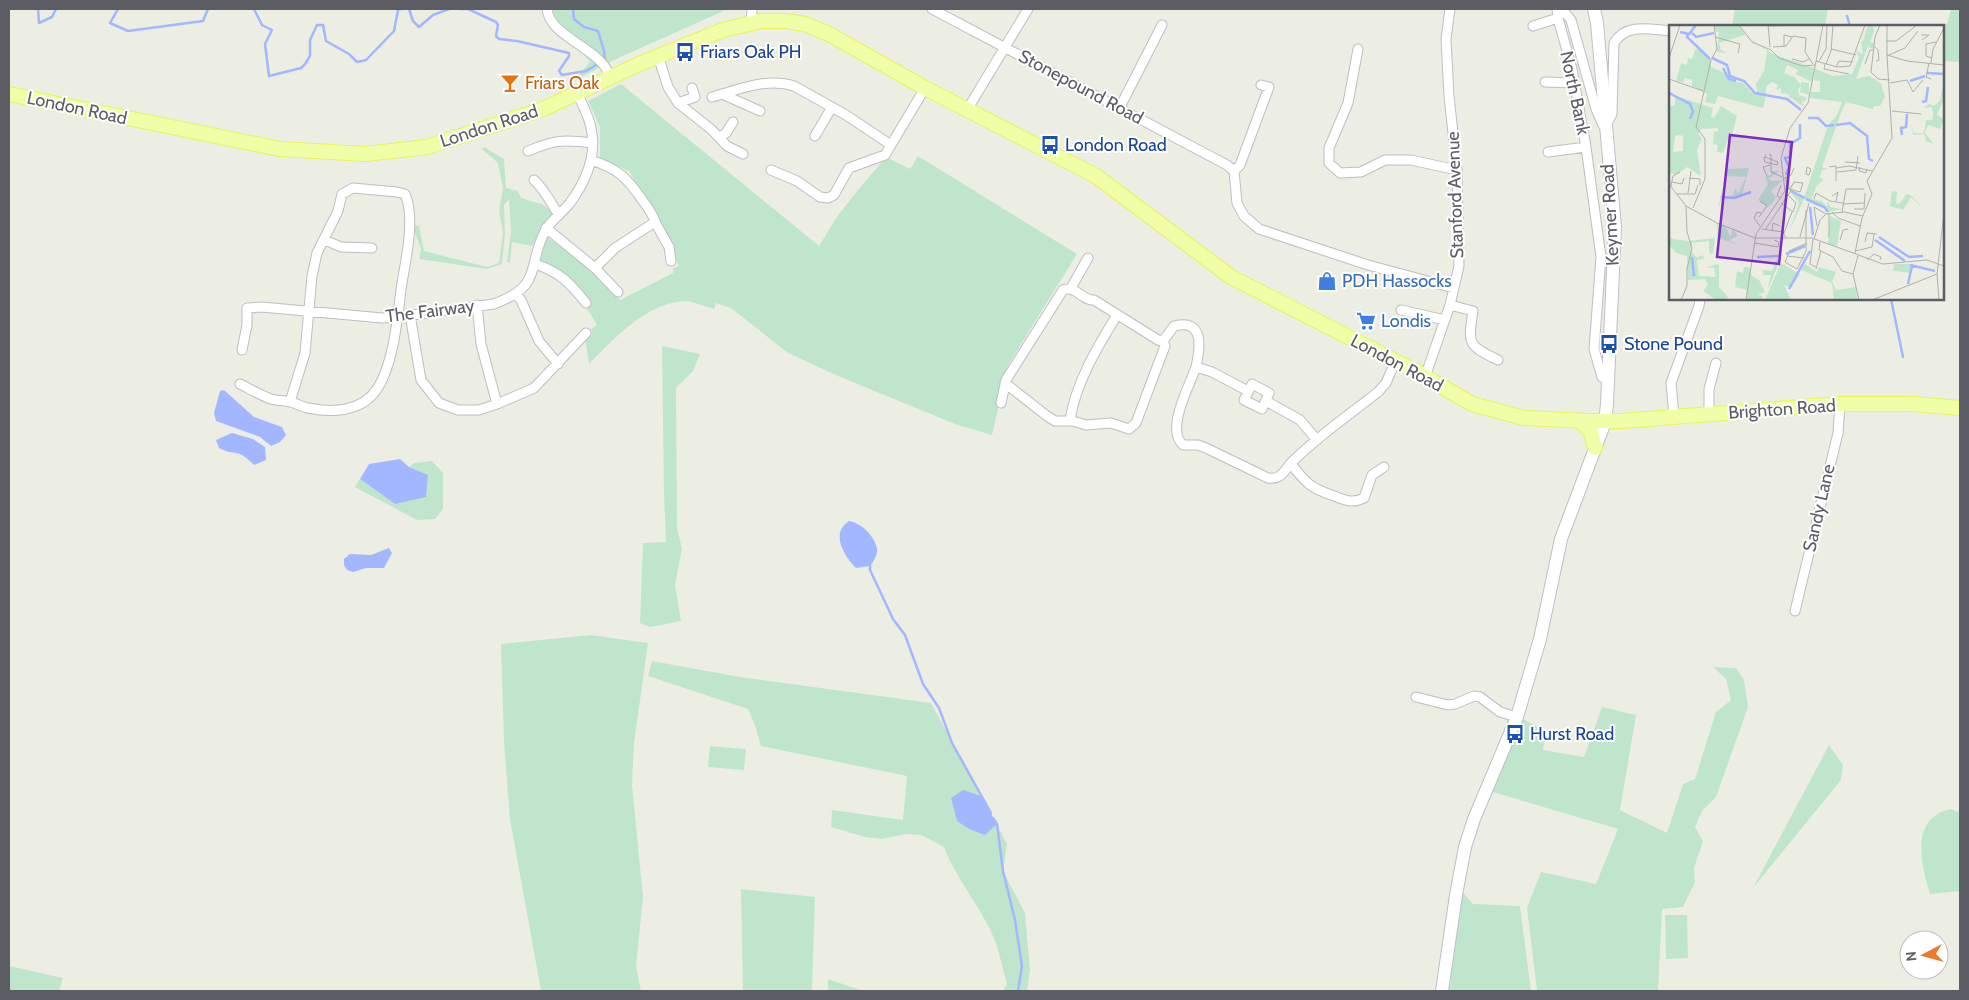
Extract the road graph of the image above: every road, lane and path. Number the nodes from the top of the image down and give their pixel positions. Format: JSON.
{"nodes":[{"id":1,"x":547,"y":9,"type":"edge"},
{"id":2,"x":752,"y":9,"type":"edge"},
{"id":3,"x":932,"y":9,"type":"edge"},
{"id":4,"x":1028,"y":9,"type":"edge"},
{"id":5,"x":1450,"y":9,"type":"edge"},
{"id":6,"x":1557,"y":9,"type":"edge"},
{"id":7,"x":1562,"y":9,"type":"edge"},
{"id":8,"x":1594,"y":9,"type":"edge"},
{"id":9,"x":1558,"y":18,"type":"junction"},
{"id":10,"x":751,"y":23,"type":"junction"},
{"id":11,"x":1162,"y":25,"type":"dead end"},
{"id":12,"x":1533,"y":26,"type":"dead end"},
{"id":13,"x":1669,"y":31,"type":"edge"},
{"id":14,"x":1005,"y":46,"type":"junction"},
{"id":15,"x":1358,"y":49,"type":"dead end"},
{"id":16,"x":658,"y":56,"type":"junction"},
{"id":17,"x":610,"y":77,"type":"junction"},
{"id":18,"x":1545,"y":82,"type":"dead end"},
{"id":19,"x":1574,"y":83,"type":"junction"},
{"id":20,"x":1261,"y":85,"type":"dead end"},
{"id":21,"x":692,"y":88,"type":"dead end"},
{"id":22,"x":925,"y":88,"type":"junction"},
{"id":23,"x":577,"y":92,"type":"junction"},
{"id":24,"x":9,"y":94,"type":"edge"},
{"id":25,"x":722,"y":94,"type":"junction"},
{"id":26,"x":712,"y":97,"type":"dead end"},
{"id":27,"x":678,"y":103,"type":"junction"},
{"id":28,"x":832,"y":107,"type":"junction"},
{"id":29,"x":1120,"y":107,"type":"junction"},
{"id":30,"x":967,"y":110,"type":"junction"},
{"id":31,"x":760,"y":112,"type":"dead end"},
{"id":32,"x":733,"y":122,"type":"dead end"},
{"id":33,"x":1604,"y":128,"type":"junction"},
{"id":34,"x":815,"y":136,"type":"dead end"},
{"id":35,"x":720,"y":137,"type":"junction"},
{"id":36,"x":593,"y":143,"type":"junction"},
{"id":37,"x":890,"y":145,"type":"junction"},
{"id":38,"x":1586,"y":147,"type":"junction"},
{"id":39,"x":528,"y":151,"type":"dead end"},
{"id":40,"x":1548,"y":152,"type":"dead end"},
{"id":41,"x":743,"y":154,"type":"dead end"},
{"id":42,"x":591,"y":160,"type":"junction"},
{"id":43,"x":771,"y":170,"type":"dead end"},
{"id":44,"x":1458,"y":170,"type":"junction"},
{"id":45,"x":1234,"y":171,"type":"junction"},
{"id":46,"x":534,"y":180,"type":"dead end"},
{"id":47,"x":559,"y":215,"type":"junction"},
{"id":48,"x":655,"y":222,"type":"junction"},
{"id":49,"x":546,"y":228,"type":"junction"},
{"id":50,"x":325,"y":240,"type":"junction"},
{"id":51,"x":372,"y":248,"type":"dead end"},
{"id":52,"x":1088,"y":258,"type":"dead end"},
{"id":53,"x":671,"y":260,"type":"dead end"},
{"id":54,"x":535,"y":264,"type":"junction"},
{"id":55,"x":595,"y":268,"type":"junction"},
{"id":56,"x":1071,"y":288,"type":"junction"},
{"id":57,"x":1454,"y":288,"type":"junction"},
{"id":58,"x":618,"y":292,"type":"dead end"},
{"id":59,"x":515,"y":294,"type":"junction"},
{"id":60,"x":1700,"y":300,"type":"edge"},
{"id":61,"x":586,"y":303,"type":"dead end"},
{"id":62,"x":477,"y":305,"type":"junction"},
{"id":63,"x":1450,"y":305,"type":"junction"},
{"id":64,"x":308,"y":310,"type":"junction"},
{"id":65,"x":1401,"y":310,"type":"dead end"},
{"id":66,"x":410,"y":315,"type":"junction"},
{"id":67,"x":1117,"y":315,"type":"junction"},
{"id":68,"x":398,"y":317,"type":"junction"},
{"id":69,"x":1445,"y":320,"type":"junction"},
{"id":70,"x":586,"y":333,"type":"dead end"},
{"id":71,"x":1163,"y":341,"type":"junction"},
{"id":72,"x":242,"y":350,"type":"dead end"},
{"id":73,"x":1498,"y":360,"type":"dead end"},
{"id":74,"x":1396,"y":362,"type":"junction"},
{"id":75,"x":1716,"y":363,"type":"dead end"},
{"id":76,"x":558,"y":364,"type":"junction"},
{"id":77,"x":1196,"y":367,"type":"junction"},
{"id":78,"x":1425,"y":377,"type":"junction"},
{"id":79,"x":1609,"y":381,"type":"junction"},
{"id":80,"x":1005,"y":383,"type":"junction"},
{"id":81,"x":240,"y":384,"type":"dead end"},
{"id":82,"x":1248,"y":392,"type":"junction"},
{"id":83,"x":1266,"y":401,"type":"junction"},
{"id":84,"x":290,"y":402,"type":"junction"},
{"id":85,"x":1001,"y":403,"type":"dead end"},
{"id":86,"x":498,"y":404,"type":"junction"},
{"id":87,"x":1840,"y":404,"type":"junction"},
{"id":88,"x":1960,"y":408,"type":"edge"},
{"id":89,"x":1709,"y":413,"type":"junction"},
{"id":90,"x":1674,"y":416,"type":"junction"},
{"id":91,"x":1070,"y":420,"type":"junction"},
{"id":92,"x":1580,"y":421,"type":"junction"},
{"id":93,"x":1604,"y":422,"type":"junction"},
{"id":94,"x":1317,"y":440,"type":"junction"},
{"id":95,"x":1595,"y":448,"type":"junction"},
{"id":96,"x":1291,"y":464,"type":"junction"},
{"id":97,"x":1384,"y":466,"type":"dead end"},
{"id":98,"x":1795,"y":611,"type":"dead end"},
{"id":99,"x":1416,"y":697,"type":"dead end"},
{"id":100,"x":1517,"y":718,"type":"junction"},
{"id":101,"x":1442,"y":991,"type":"edge"}],
"edges":[{"from":1,"to":17,"type":"street"},
{"from":2,"to":10,"type":"street"},
{"from":3,"to":14,"type":"street","name":"Stonepound Road"},
{"from":4,"to":14,"type":"street"},
{"from":5,"to":44,"type":"street","name":"Stanford Avenue"},
{"from":6,"to":9,"type":"street","name":"North Bank"},
{"from":7,"to":33,"type":"street"},
{"from":8,"to":33,"type":"main road","name":"Keymer Road"},
{"from":9,"to":12,"type":"street"},
{"from":9,"to":19,"type":"street","name":"North Bank"},
{"from":10,"to":16,"type":"main road","name":"London Road"},
{"from":10,"to":22,"type":"main road","name":"London Road"},
{"from":11,"to":29,"type":"street"},
{"from":13,"to":33,"type":"street"},
{"from":14,"to":29,"type":"street","name":"Stonepound Road"},
{"from":14,"to":30,"type":"street"},
{"from":15,"to":44,"type":"street"},
{"from":16,"to":17,"type":"main road","name":"London Road"},
{"from":16,"to":27,"type":"street"},
{"from":17,"to":23,"type":"main road","name":"London Road"},
{"from":18,"to":19,"type":"street"},
{"from":19,"to":38,"type":"street","name":"North Bank"},
{"from":20,"to":45,"type":"street"},
{"from":21,"to":27,"type":"street"},
{"from":22,"to":30,"type":"main road","name":"London Road"},
{"from":22,"to":37,"type":"street"},
{"from":23,"to":24,"type":"main road","name":"London Road"},
{"from":23,"to":36,"type":"street","name":"The Fairway"},
{"from":25,"to":26,"type":"street"},
{"from":25,"to":28,"type":"street"},
{"from":25,"to":31,"type":"street"},
{"from":27,"to":35,"type":"street"},
{"from":28,"to":34,"type":"street"},
{"from":28,"to":37,"type":"street"},
{"from":29,"to":45,"type":"street","name":"Stonepound Road"},
{"from":30,"to":74,"type":"main road","name":"London Road"},
{"from":32,"to":35,"type":"street"},
{"from":33,"to":79,"type":"main road","name":"Keymer Road"},
{"from":35,"to":41,"type":"street"},
{"from":36,"to":39,"type":"street"},
{"from":36,"to":42,"type":"street","name":"The Fairway"},
{"from":37,"to":43,"type":"street"},
{"from":38,"to":40,"type":"street"},
{"from":38,"to":79,"type":"street","name":"North Bank"},
{"from":42,"to":47,"type":"street","name":"The Fairway"},
{"from":42,"to":48,"type":"street"},
{"from":44,"to":57,"type":"street","name":"Stanford Avenue"},
{"from":45,"to":57,"type":"street"},
{"from":46,"to":47,"type":"street"},
{"from":47,"to":49,"type":"street","name":"The Fairway"},
{"from":48,"to":53,"type":"street"},
{"from":48,"to":55,"type":"street"},
{"from":49,"to":54,"type":"street","name":"The Fairway"},
{"from":49,"to":55,"type":"street"},
{"from":50,"to":51,"type":"street"},
{"from":50,"to":64,"type":"street"},
{"from":50,"to":68,"type":"street"},
{"from":52,"to":56,"type":"street"},
{"from":54,"to":59,"type":"street","name":"The Fairway"},
{"from":54,"to":61,"type":"street"},
{"from":55,"to":58,"type":"street"},
{"from":56,"to":67,"type":"street"},
{"from":56,"to":80,"type":"street"},
{"from":57,"to":63,"type":"street","name":"Stanford Avenue"},
{"from":59,"to":62,"type":"street","name":"The Fairway"},
{"from":59,"to":76,"type":"street"},
{"from":60,"to":90,"type":"street"},
{"from":62,"to":66,"type":"street","name":"The Fairway"},
{"from":62,"to":86,"type":"street"},
{"from":63,"to":69,"type":"street","name":"Stanford Avenue"},
{"from":63,"to":73,"type":"street"},
{"from":64,"to":68,"type":"street","name":"The Fairway"},
{"from":64,"to":72,"type":"street","name":"The Fairway"},
{"from":64,"to":84,"type":"street"},
{"from":65,"to":69,"type":"street"},
{"from":66,"to":68,"type":"street","name":"The Fairway"},
{"from":66,"to":86,"type":"street"},
{"from":67,"to":71,"type":"street"},
{"from":67,"to":91,"type":"street"},
{"from":68,"to":84,"type":"street"},
{"from":69,"to":78,"type":"street","name":"Stanford Avenue"},
{"from":70,"to":76,"type":"street"},
{"from":71,"to":77,"type":"street"},
{"from":71,"to":91,"type":"street"},
{"from":74,"to":78,"type":"main road","name":"London Road"},
{"from":74,"to":94,"type":"street"},
{"from":75,"to":89,"type":"street"},
{"from":76,"to":86,"type":"street"},
{"from":77,"to":82,"type":"street"},
{"from":77,"to":96,"type":"street"},
{"from":78,"to":92,"type":"main road","name":"London Road"},
{"from":79,"to":93,"type":"main road","name":"Keymer Road"},
{"from":80,"to":85,"type":"street"},
{"from":80,"to":91,"type":"street"},
{"from":81,"to":84,"type":"street"},
{"from":82,"to":83,"type":"street"},
{"from":82,"to":83,"type":"street"},
{"from":83,"to":94,"type":"street"},
{"from":87,"to":88,"type":"main road","name":"Brighton Road"},
{"from":87,"to":89,"type":"main road","name":"Brighton Road"},
{"from":87,"to":98,"type":"street","name":"Sandy Lane"},
{"from":89,"to":90,"type":"main road","name":"Brighton Road"},
{"from":90,"to":93,"type":"main road","name":"Brighton Road"},
{"from":92,"to":93,"type":"main road","name":"London Road"},
{"from":92,"to":95,"type":"main road"},
{"from":93,"to":95,"type":"main road"},
{"from":94,"to":96,"type":"street"},
{"from":95,"to":100,"type":"main road"},
{"from":96,"to":97,"type":"street"},
{"from":99,"to":100,"type":"street"},
{"from":100,"to":101,"type":"main road"}]}
